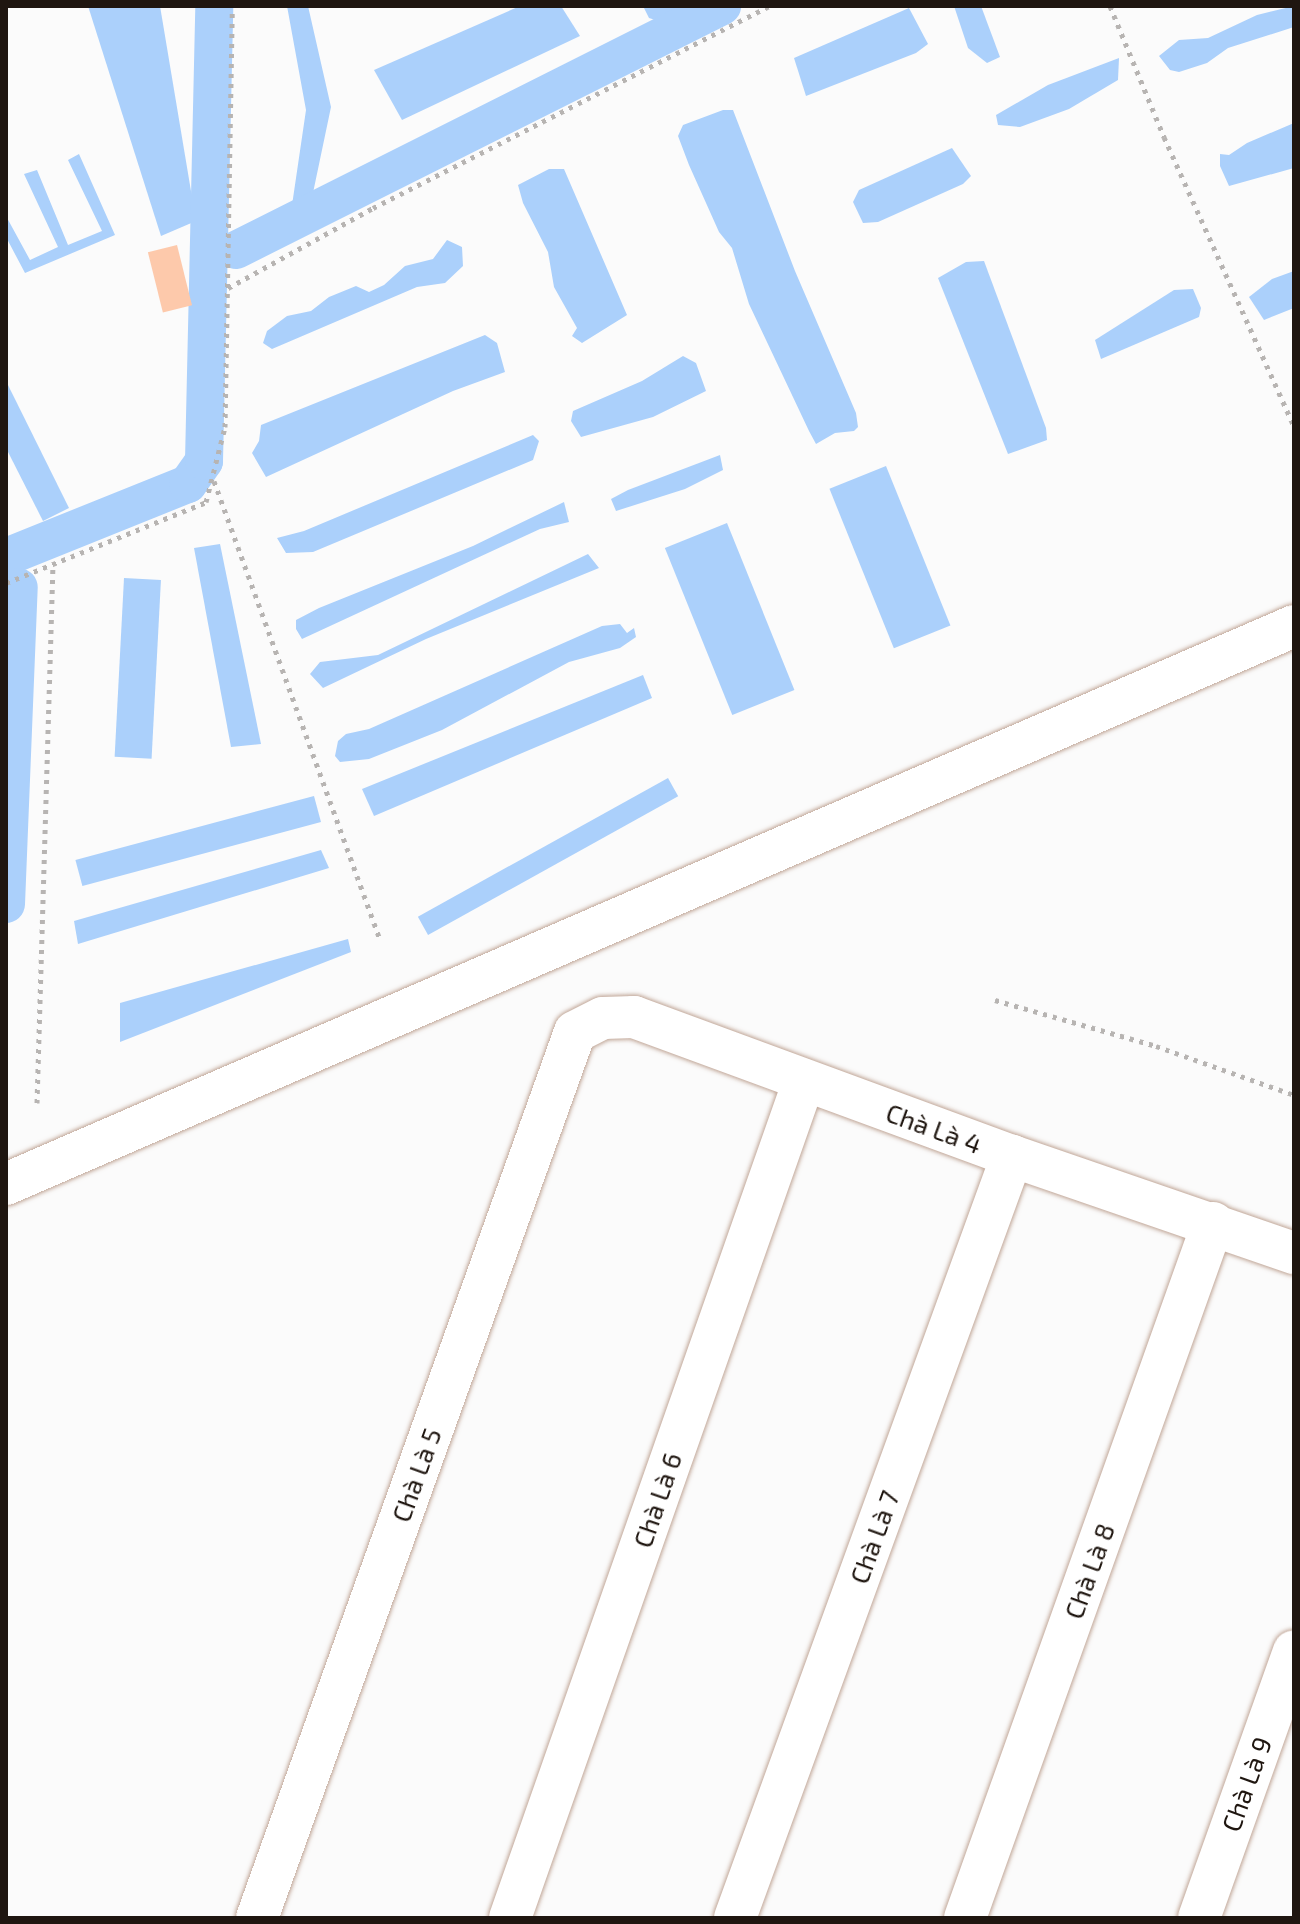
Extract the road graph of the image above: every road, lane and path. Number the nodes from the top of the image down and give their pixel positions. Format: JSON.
{"nodes":[{"id":1,"x":232,"y":6,"type":"edge"},
{"id":2,"x":769,"y":6,"type":"edge"},
{"id":3,"x":1110,"y":6,"type":"edge"},
{"id":4,"x":227,"y":289,"type":"junction"},
{"id":5,"x":1294,"y":426,"type":"edge"},
{"id":6,"x":213,"y":480,"type":"junction"},
{"id":7,"x":53,"y":565,"type":"junction"},
{"id":8,"x":6,"y":583,"type":"edge"},
{"id":9,"x":1294,"y":626,"type":"edge"},
{"id":10,"x":380,"y":940,"type":"dead end"},
{"id":11,"x":995,"y":1000,"type":"dead end"},
{"id":12,"x":575,"y":1032,"type":"joint"},
{"id":13,"x":804,"y":1081,"type":"junction"},
{"id":14,"x":1294,"y":1095,"type":"edge"},
{"id":15,"x":37,"y":1103,"type":"dead end"},
{"id":16,"x":1012,"y":1156,"type":"junction"},
{"id":17,"x":6,"y":1184,"type":"edge"},
{"id":18,"x":1213,"y":1223,"type":"junction"},
{"id":19,"x":1294,"y":1253,"type":"edge"},
{"id":20,"x":1294,"y":1651,"type":"edge"},
{"id":21,"x":257,"y":1918,"type":"edge"},
{"id":22,"x":510,"y":1918,"type":"edge"},
{"id":23,"x":735,"y":1918,"type":"edge"},
{"id":24,"x":965,"y":1918,"type":"edge"},
{"id":25,"x":1199,"y":1918,"type":"edge"}],
"edges":[{"from":1,"to":4,"type":"path"},
{"from":2,"to":4,"type":"path"},
{"from":3,"to":5,"type":"path"},
{"from":4,"to":6,"type":"path"},
{"from":6,"to":7,"type":"path"},
{"from":6,"to":10,"type":"path"},
{"from":7,"to":8,"type":"path"},
{"from":7,"to":15,"type":"path"},
{"from":9,"to":17,"type":"street"},
{"from":11,"to":14,"type":"path"},
{"from":12,"to":13,"type":"street","name":"Chà Là 4"},
{"from":12,"to":21,"type":"street","name":"Chà Là 5"},
{"from":13,"to":16,"type":"street","name":"Chà Là 4"},
{"from":13,"to":22,"type":"street","name":"Chà Là 6"},
{"from":16,"to":18,"type":"street","name":"Chà Là 4"},
{"from":16,"to":23,"type":"street","name":"Chà Là 7"},
{"from":18,"to":19,"type":"street","name":"Chà Là 4"},
{"from":18,"to":24,"type":"street","name":"Chà Là 8"},
{"from":20,"to":25,"type":"street","name":"Chà Là 9"}]}
